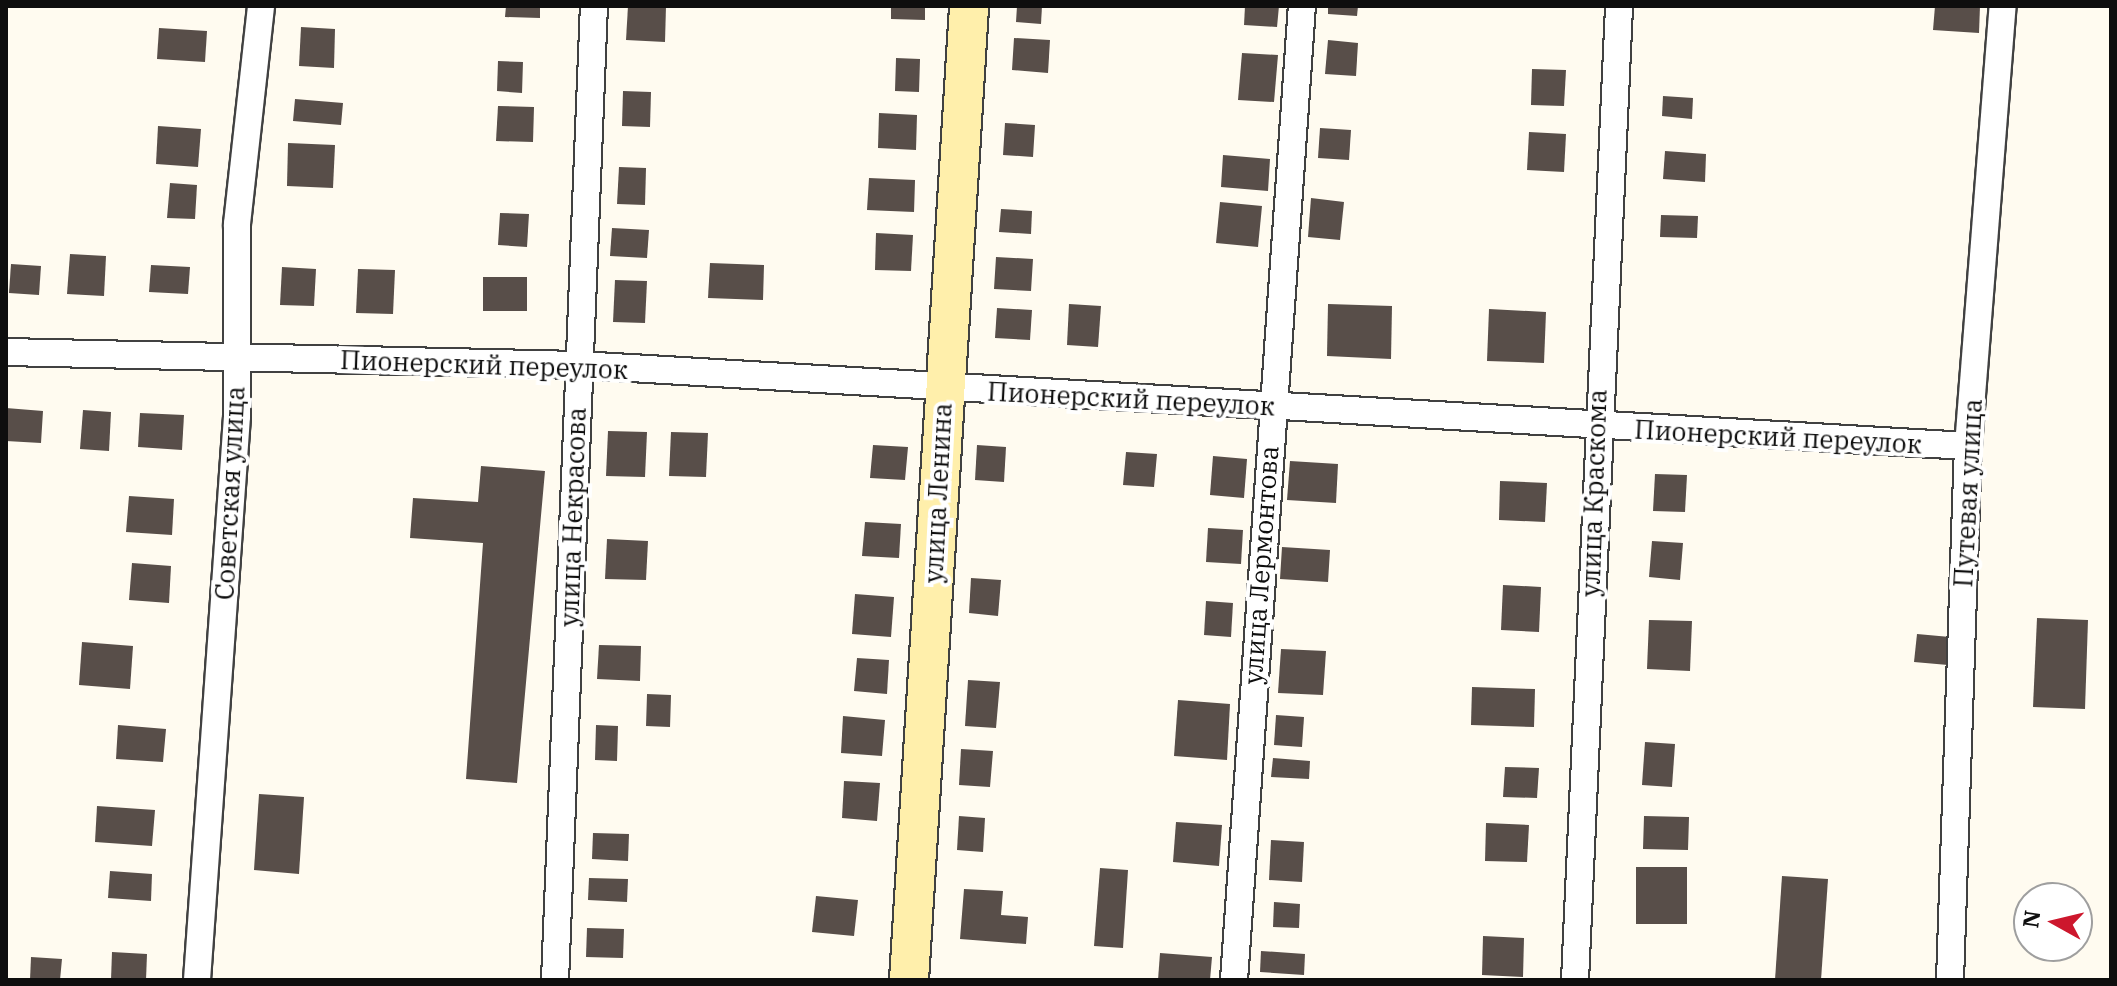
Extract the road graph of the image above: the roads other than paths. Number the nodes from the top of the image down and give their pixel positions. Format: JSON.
{"nodes":[{"id":1,"x":261,"y":6,"type":"edge"},
{"id":2,"x":594,"y":6,"type":"edge"},
{"id":3,"x":969,"y":6,"type":"edge"},
{"id":4,"x":1302,"y":6,"type":"edge"},
{"id":5,"x":1619,"y":6,"type":"edge"},
{"id":6,"x":2003,"y":6,"type":"edge"},
{"id":7,"x":6,"y":352,"type":"edge"},
{"id":8,"x":235,"y":359,"type":"junction"},
{"id":9,"x":579,"y":365,"type":"junction"},
{"id":10,"x":944,"y":388,"type":"junction"},
{"id":11,"x":1271,"y":406,"type":"junction"},
{"id":12,"x":1596,"y":428,"type":"junction"},
{"id":13,"x":1968,"y":446,"type":"junction"},
{"id":14,"x":197,"y":980,"type":"edge"},
{"id":15,"x":555,"y":980,"type":"edge"},
{"id":16,"x":909,"y":980,"type":"edge"},
{"id":17,"x":1234,"y":980,"type":"edge"},
{"id":18,"x":1575,"y":980,"type":"edge"},
{"id":19,"x":1950,"y":980,"type":"edge"}],
"edges":[{"from":1,"to":8,"type":"street","name":"Советская улица"},
{"from":2,"to":9,"type":"street","name":"улица Некрасова"},
{"from":3,"to":10,"type":"main road","name":"улица Ленина"},
{"from":4,"to":11,"type":"street","name":"улица Лермонтова"},
{"from":5,"to":12,"type":"street","name":"улица Краскома"},
{"from":6,"to":13,"type":"street","name":"Путевая улица"},
{"from":7,"to":8,"type":"street","name":"Пионерский переулок"},
{"from":8,"to":9,"type":"street","name":"Пионерский переулок"},
{"from":8,"to":14,"type":"street","name":"Советская улица"},
{"from":9,"to":10,"type":"street","name":"Пионерский переулок"},
{"from":9,"to":15,"type":"street","name":"улица Некрасова"},
{"from":10,"to":11,"type":"street","name":"Пионерский переулок"},
{"from":10,"to":16,"type":"main road","name":"улица Ленина"},
{"from":11,"to":12,"type":"street","name":"Пионерский переулок"},
{"from":11,"to":17,"type":"street","name":"улица Лермонтова"},
{"from":12,"to":13,"type":"street","name":"Пионерский переулок"},
{"from":12,"to":18,"type":"street","name":"улица Краскома"},
{"from":13,"to":19,"type":"street","name":"Путевая улица"}]}
